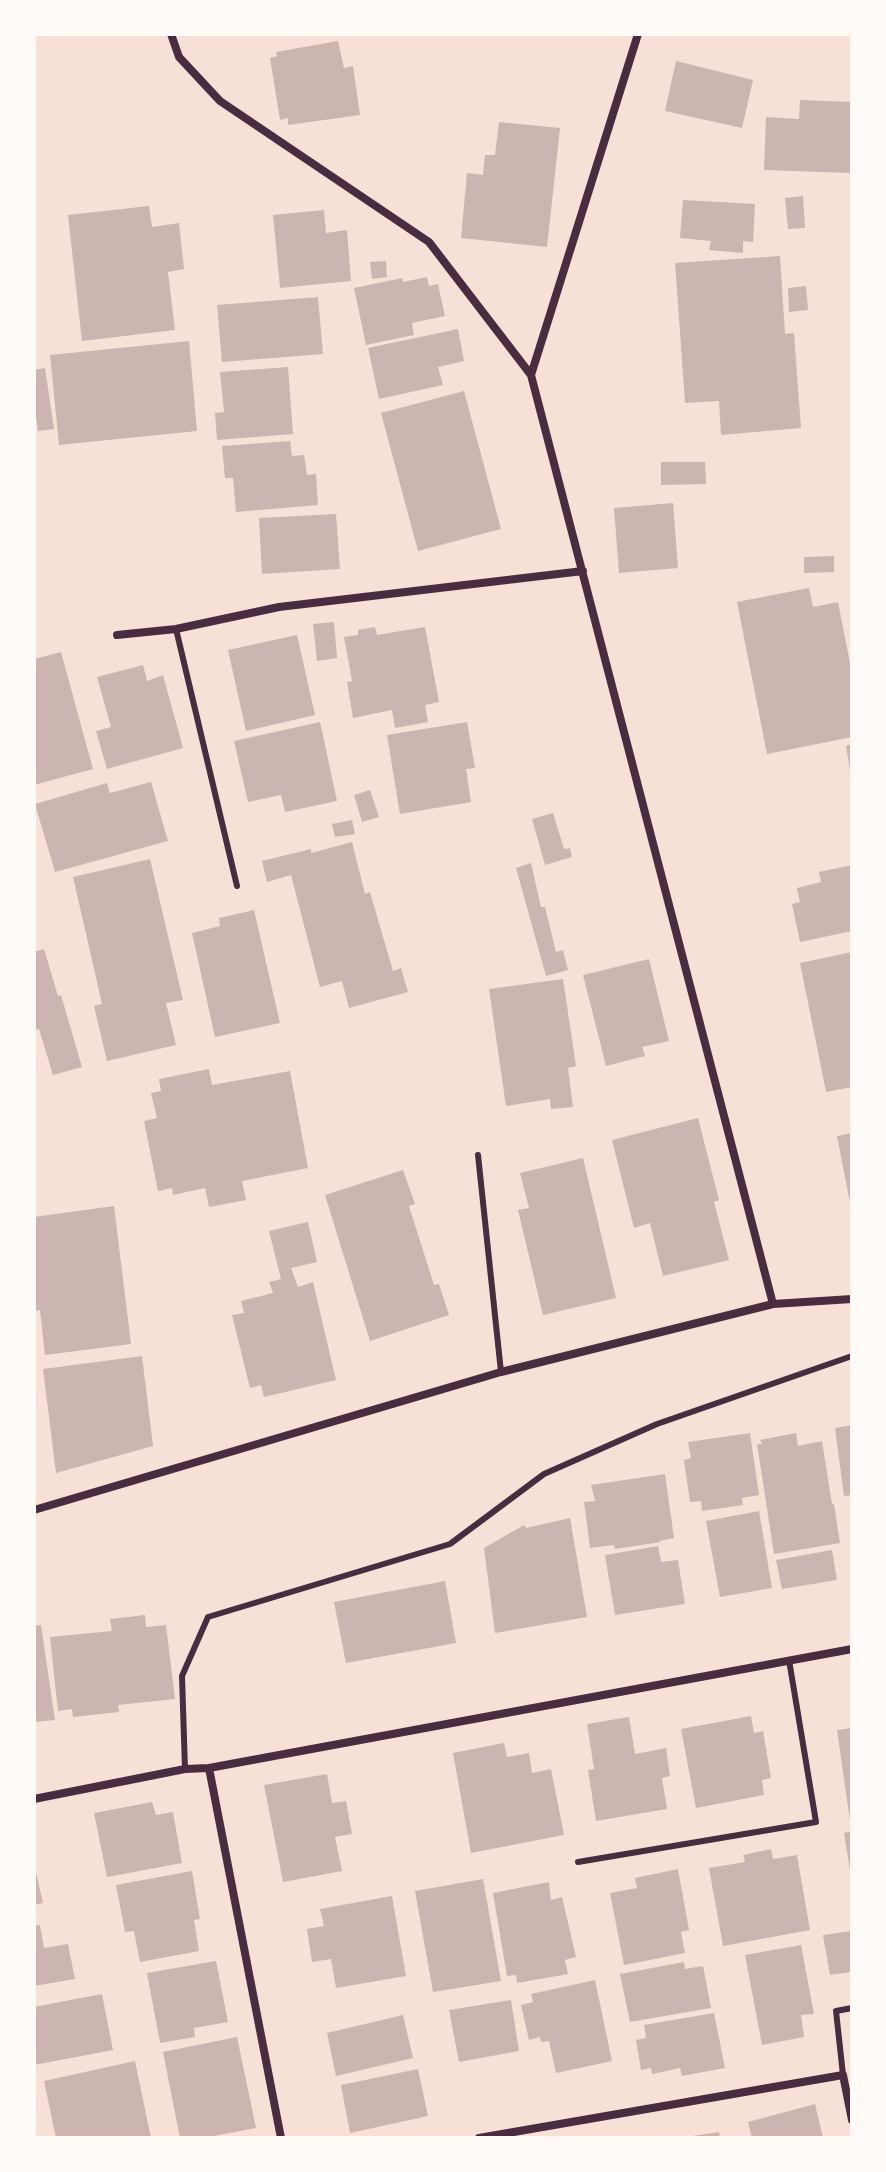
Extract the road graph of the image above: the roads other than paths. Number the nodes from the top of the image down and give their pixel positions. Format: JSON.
{"nodes":[{"id":1,"x":171,"y":34,"type":"edge"},
{"id":2,"x":638,"y":34,"type":"edge"},
{"id":3,"x":531,"y":375,"type":"junction"},
{"id":4,"x":583,"y":571,"type":"junction"},
{"id":5,"x":176,"y":629,"type":"junction"},
{"id":6,"x":117,"y":635,"type":"dead end"},
{"id":7,"x":237,"y":886,"type":"dead end"},
{"id":8,"x":478,"y":1155,"type":"dead end"},
{"id":9,"x":852,"y":1299,"type":"edge"},
{"id":10,"x":773,"y":1304,"type":"junction"},
{"id":11,"x":852,"y":1356,"type":"edge"},
{"id":12,"x":501,"y":1372,"type":"junction"},
{"id":13,"x":34,"y":1510,"type":"edge"},
{"id":14,"x":852,"y":1649,"type":"edge"},
{"id":15,"x":789,"y":1660,"type":"junction"},
{"id":16,"x":209,"y":1768,"type":"junction"},
{"id":17,"x":185,"y":1769,"type":"junction"},
{"id":18,"x":34,"y":1799,"type":"edge"},
{"id":19,"x":578,"y":1862,"type":"dead end"},
{"id":20,"x":852,"y":2008,"type":"edge"},
{"id":21,"x":843,"y":2075,"type":"junction"},
{"id":22,"x":852,"y":2120,"type":"edge"},
{"id":23,"x":281,"y":2138,"type":"edge"},
{"id":24,"x":479,"y":2138,"type":"edge"}],
"edges":[{"from":1,"to":3,"type":"street"},
{"from":2,"to":3,"type":"street"},
{"from":3,"to":4,"type":"street"},
{"from":4,"to":5,"type":"street"},
{"from":4,"to":10,"type":"street"},
{"from":5,"to":6,"type":"street"},
{"from":5,"to":7,"type":"lane"},
{"from":8,"to":12,"type":"lane"},
{"from":9,"to":10,"type":"street"},
{"from":10,"to":12,"type":"street"},
{"from":11,"to":17,"type":"lane"},
{"from":12,"to":13,"type":"street"},
{"from":14,"to":15,"type":"street"},
{"from":15,"to":16,"type":"street"},
{"from":15,"to":19,"type":"lane"},
{"from":16,"to":17,"type":"street"},
{"from":16,"to":23,"type":"street"},
{"from":17,"to":18,"type":"street"},
{"from":20,"to":21,"type":"lane"},
{"from":21,"to":22,"type":"street"},
{"from":21,"to":24,"type":"street"}]}
